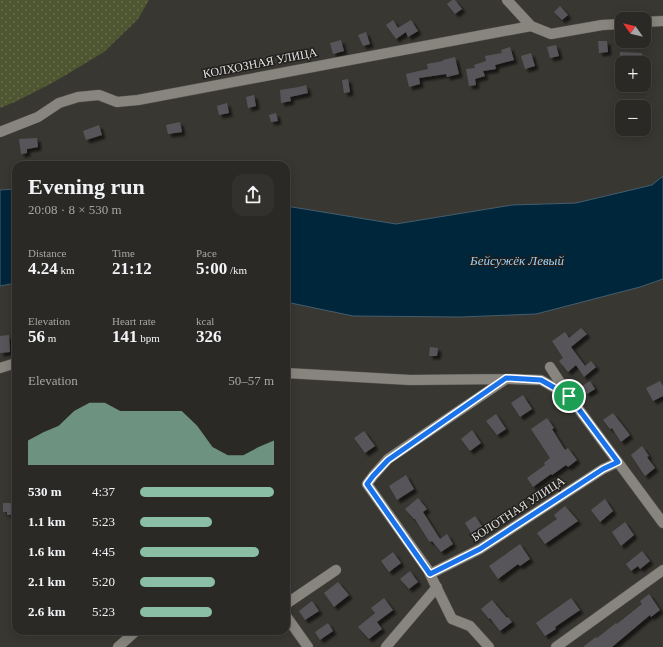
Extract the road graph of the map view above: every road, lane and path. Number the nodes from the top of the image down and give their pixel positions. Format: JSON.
{"nodes":[{"id":1,"x":507,"y":0,"type":"edge"},
{"id":2,"x":663,"y":21,"type":"edge"},
{"id":3,"x":651,"y":22,"type":"edge"},
{"id":4,"x":615,"y":24,"type":"edge"},
{"id":5,"x":531,"y":26,"type":"junction"},
{"id":6,"x":0,"y":132,"type":"edge"},
{"id":7,"x":12,"y":364,"type":"edge"},
{"id":8,"x":550,"y":367,"type":"dead end"},
{"id":9,"x":0,"y":368,"type":"edge"},
{"id":10,"x":290,"y":373,"type":"edge"},
{"id":11,"x":506,"y":378,"type":"junction"},
{"id":12,"x":569,"y":396,"type":"junction"},
{"id":13,"x":618,"y":462,"type":"junction"},
{"id":14,"x":663,"y":522,"type":"edge"},
{"id":15,"x":336,"y":570,"type":"dead end"},
{"id":16,"x":663,"y":570,"type":"edge"},
{"id":17,"x":430,"y":574,"type":"junction"},
{"id":18,"x":437,"y":587,"type":"junction"},
{"id":19,"x":290,"y":601,"type":"edge"},
{"id":20,"x":290,"y":622,"type":"edge"},
{"id":21,"x":132,"y":635,"type":"edge"},
{"id":22,"x":118,"y":647,"type":"edge"},
{"id":23,"x":308,"y":647,"type":"edge"},
{"id":24,"x":386,"y":647,"type":"edge"},
{"id":25,"x":489,"y":647,"type":"edge"},
{"id":26,"x":556,"y":647,"type":"edge"}],
"edges":[{"from":1,"to":5,"type":"street"},
{"from":2,"to":3,"type":"street"},
{"from":4,"to":5,"type":"street"},
{"from":5,"to":6,"type":"street","name":"КОЛХОЗНАЯ УЛИЦА"},
{"from":7,"to":9,"type":"street"},
{"from":8,"to":12,"type":"street"},
{"from":10,"to":11,"type":"street"},
{"from":11,"to":12,"type":"street"},
{"from":11,"to":17,"type":"street"},
{"from":12,"to":13,"type":"street"},
{"from":13,"to":14,"type":"street"},
{"from":13,"to":17,"type":"street","name":"БОЛОТНАЯ УЛИЦА"},
{"from":15,"to":19,"type":"street"},
{"from":16,"to":26,"type":"street"},
{"from":17,"to":18,"type":"street"},
{"from":18,"to":24,"type":"street"},
{"from":18,"to":25,"type":"street"},
{"from":20,"to":23,"type":"street"},
{"from":21,"to":22,"type":"street"}]}
